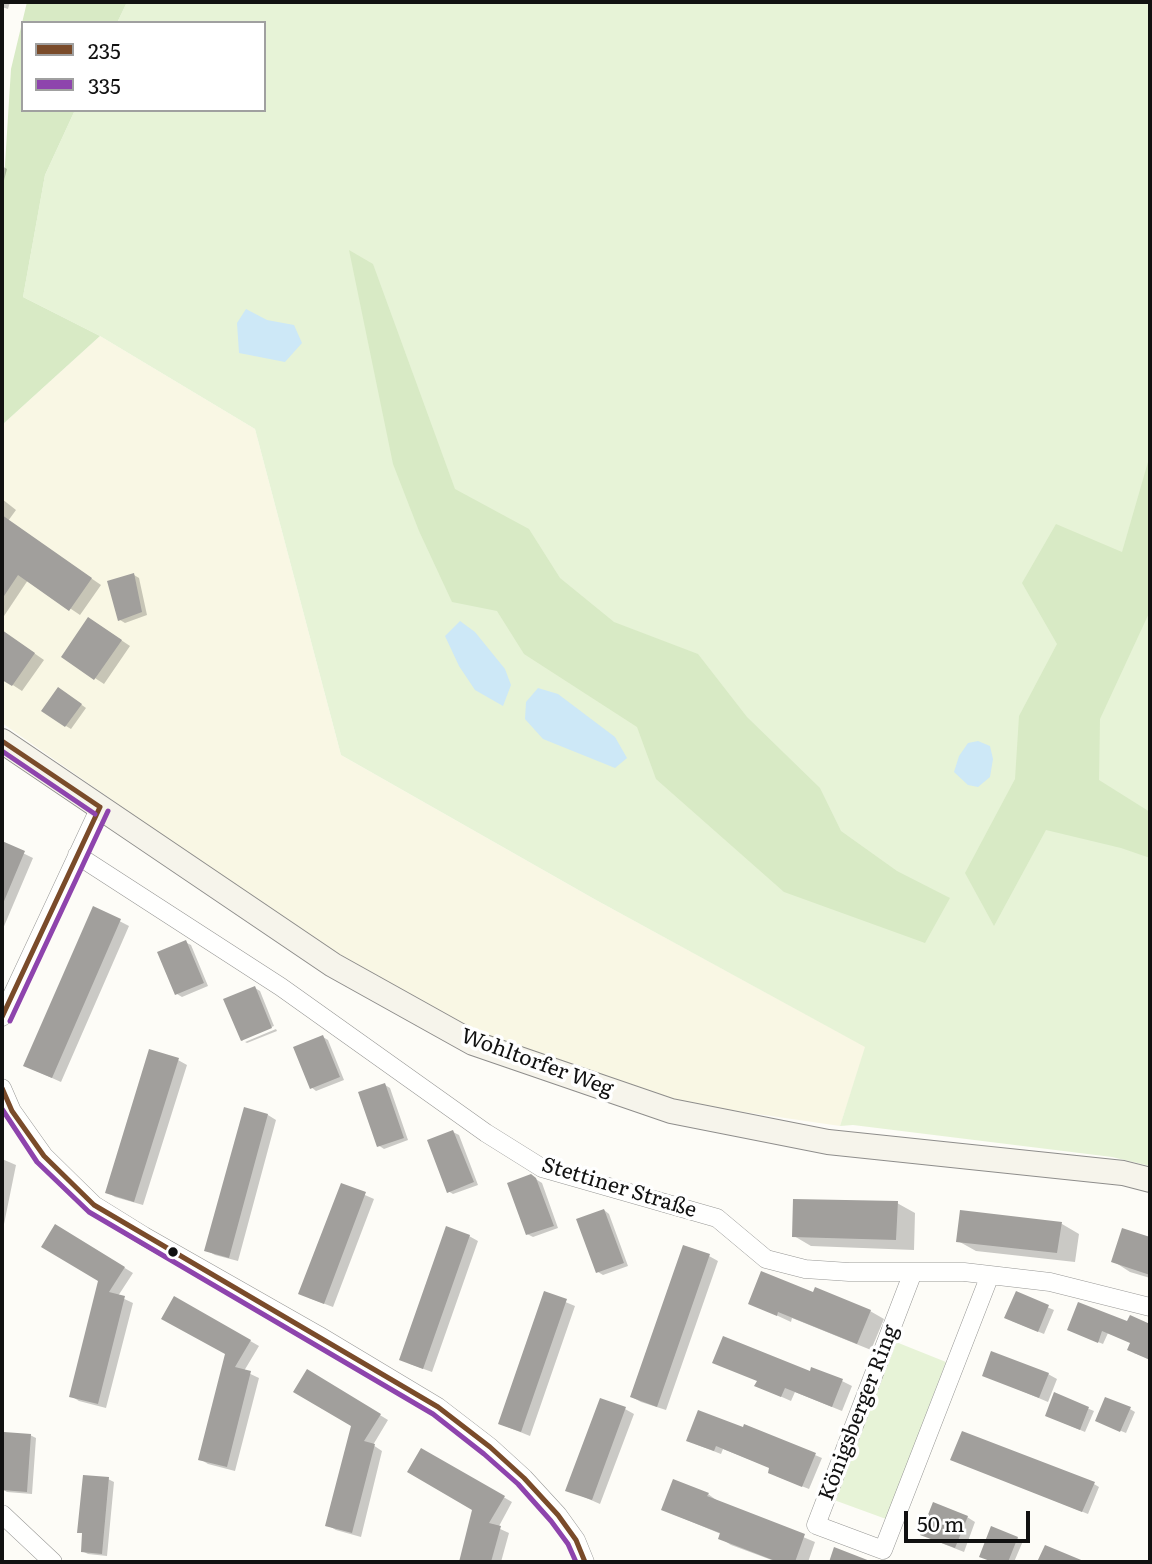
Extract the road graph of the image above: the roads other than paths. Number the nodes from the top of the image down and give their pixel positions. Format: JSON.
{"nodes":[{"id":1,"x":2,"y":741,"type":"edge"},
{"id":2,"x":100,"y":807,"type":"junction"},
{"id":3,"x":77,"y":856,"type":"junction"},
{"id":4,"x":2,"y":1017,"type":"edge"},
{"id":5,"x":2,"y":1088,"type":"edge"},
{"id":6,"x":1150,"y":1180,"type":"edge"},
{"id":7,"x":914,"y":1272,"type":"junction"},
{"id":8,"x":990,"y":1275,"type":"junction"},
{"id":9,"x":1150,"y":1307,"type":"edge"},
{"id":10,"x":2,"y":1514,"type":"edge"},
{"id":11,"x":53,"y":1562,"type":"edge"},
{"id":12,"x":585,"y":1562,"type":"edge"}],
"edges":[{"from":1,"to":2,"type":"main road","name":"Wohltorfer Weg"},
{"from":2,"to":3,"type":"street"},
{"from":2,"to":6,"type":"main road","name":"Wohltorfer Weg"},
{"from":3,"to":4,"type":"street"},
{"from":3,"to":7,"type":"street","name":"Stettiner Straße"},
{"from":5,"to":12,"type":"street"},
{"from":7,"to":8,"type":"street","name":"Stettiner Straße"},
{"from":7,"to":8,"type":"street","name":"Königsberger Ring"},
{"from":8,"to":9,"type":"street","name":"Stettiner Straße"},
{"from":10,"to":11,"type":"street"}]}
